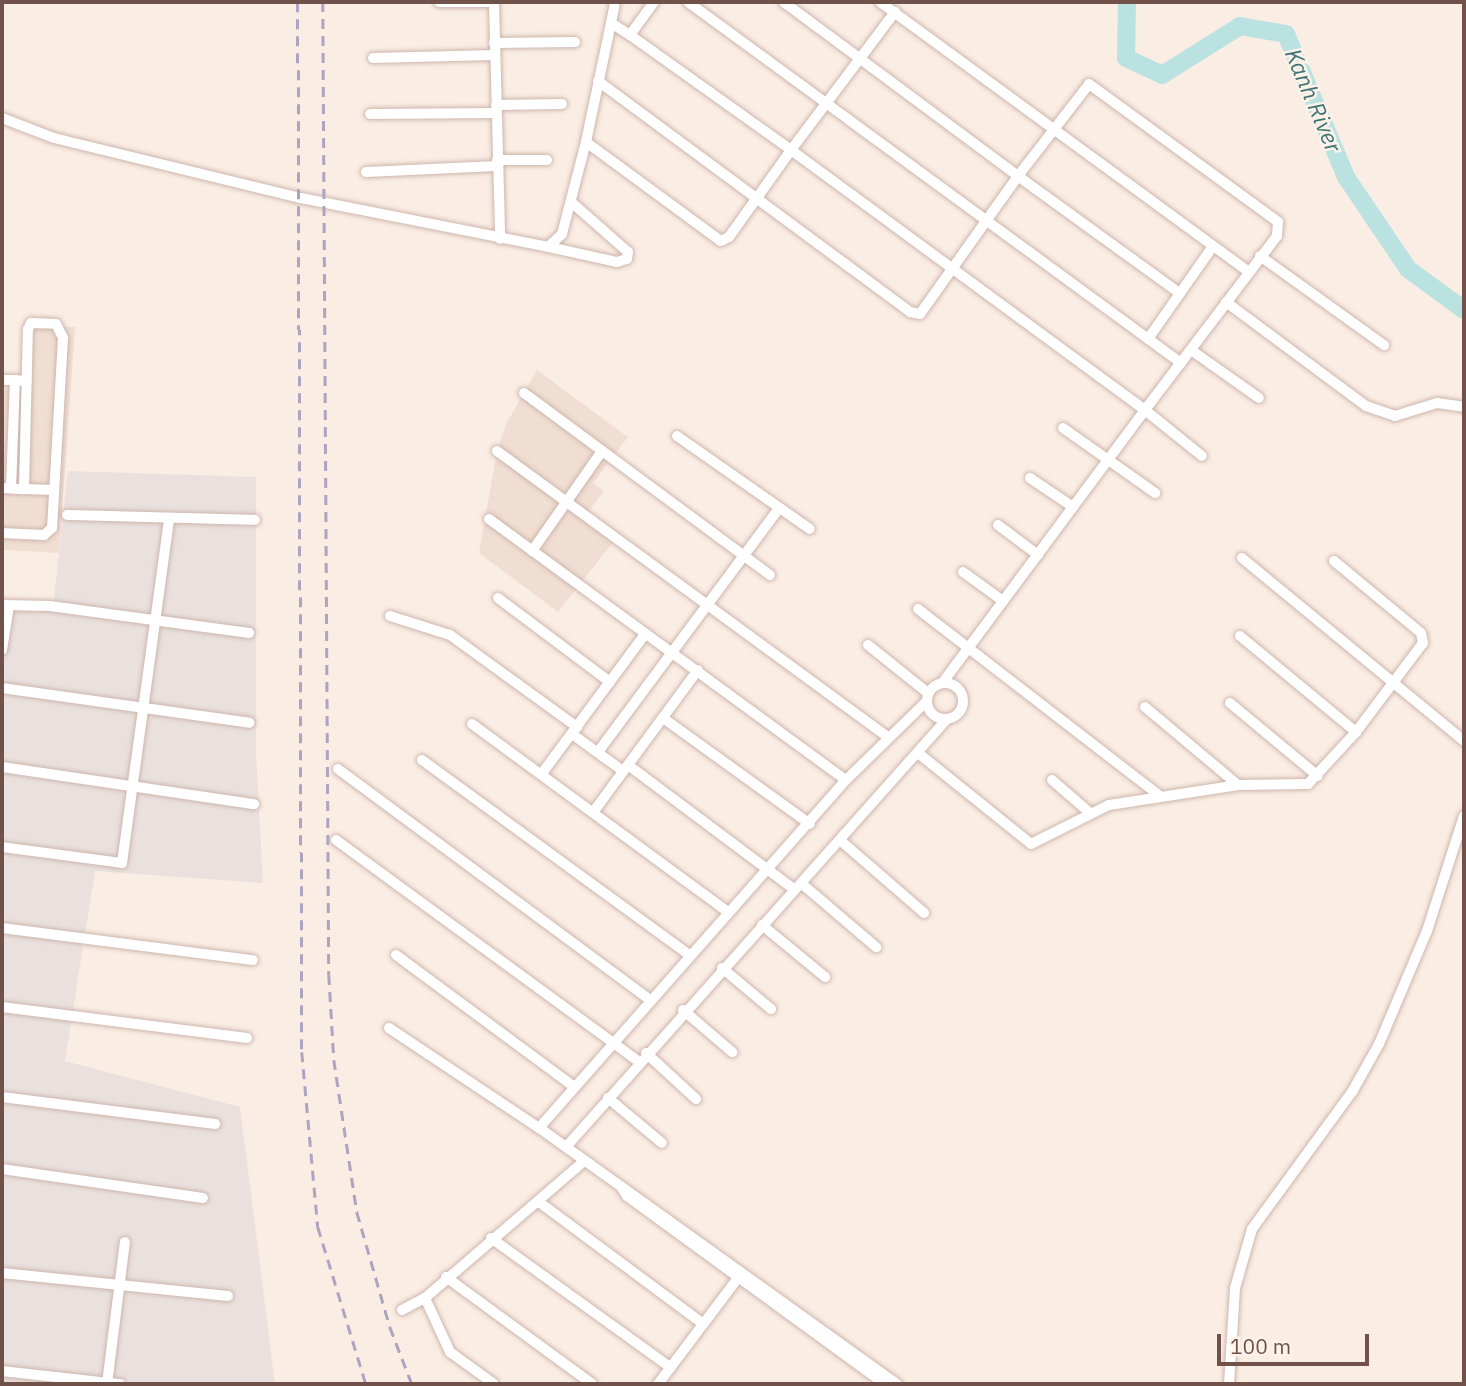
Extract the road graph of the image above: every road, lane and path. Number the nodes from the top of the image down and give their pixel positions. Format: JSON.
{"nodes":[{"id":1,"x":439,"y":2,"type":"edge"},
{"id":2,"x":492,"y":2,"type":"edge"},
{"id":3,"x":615,"y":2,"type":"edge"},
{"id":4,"x":654,"y":2,"type":"edge"},
{"id":5,"x":688,"y":2,"type":"edge"},
{"id":6,"x":784,"y":2,"type":"edge"},
{"id":7,"x":880,"y":2,"type":"edge"},
{"id":8,"x":895,"y":12,"type":"junction"},
{"id":9,"x":611,"y":23,"type":"junction"},
{"id":10,"x":630,"y":35,"type":"junction"},
{"id":11,"x":575,"y":42,"type":"dead end"},
{"id":12,"x":494,"y":43,"type":"junction"},
{"id":13,"x":495,"y":55,"type":"junction"},
{"id":14,"x":373,"y":58,"type":"dead end"},
{"id":15,"x":859,"y":60,"type":"junction"},
{"id":16,"x":598,"y":81,"type":"junction"},
{"id":17,"x":562,"y":104,"type":"dead end"},
{"id":18,"x":827,"y":104,"type":"junction"},
{"id":19,"x":496,"y":109,"type":"junction"},
{"id":20,"x":370,"y":114,"type":"dead end"},
{"id":21,"x":2,"y":118,"type":"edge"},
{"id":22,"x":1052,"y":128,"type":"junction"},
{"id":23,"x":586,"y":142,"type":"junction"},
{"id":24,"x":791,"y":150,"type":"junction"},
{"id":25,"x":547,"y":160,"type":"dead end"},
{"id":26,"x":497,"y":163,"type":"junction"},
{"id":27,"x":366,"y":172,"type":"dead end"},
{"id":28,"x":1018,"y":176,"type":"junction"},
{"id":29,"x":754,"y":198,"type":"junction"},
{"id":30,"x":571,"y":202,"type":"junction"},
{"id":31,"x":984,"y":222,"type":"junction"},
{"id":32,"x":500,"y":239,"type":"junction"},
{"id":33,"x":1213,"y":246,"type":"junction"},
{"id":34,"x":548,"y":247,"type":"junction"},
{"id":35,"x":1260,"y":256,"type":"junction"},
{"id":36,"x":953,"y":267,"type":"junction"},
{"id":37,"x":1248,"y":271,"type":"junction"},
{"id":38,"x":1178,"y":292,"type":"junction"},
{"id":39,"x":1226,"y":302,"type":"junction"},
{"id":40,"x":1148,"y":339,"type":"junction"},
{"id":41,"x":1384,"y":345,"type":"dead end"},
{"id":42,"x":1191,"y":350,"type":"junction"},
{"id":43,"x":1181,"y":363,"type":"junction"},
{"id":44,"x":2,"y":380,"type":"edge"},
{"id":45,"x":15,"y":380,"type":"junction"},
{"id":46,"x":27,"y":381,"type":"junction"},
{"id":47,"x":524,"y":393,"type":"dead end"},
{"id":48,"x":1259,"y":398,"type":"dead end"},
{"id":49,"x":1464,"y":407,"type":"edge"},
{"id":50,"x":1145,"y":410,"type":"junction"},
{"id":51,"x":2,"y":420,"type":"edge"},
{"id":52,"x":13,"y":421,"type":"junction"},
{"id":53,"x":26,"y":421,"type":"junction"},
{"id":54,"x":1063,"y":428,"type":"dead end"},
{"id":55,"x":677,"y":436,"type":"dead end"},
{"id":56,"x":497,"y":451,"type":"dead end"},
{"id":57,"x":601,"y":451,"type":"junction"},
{"id":58,"x":1202,"y":456,"type":"dead end"},
{"id":59,"x":1107,"y":461,"type":"junction"},
{"id":60,"x":1030,"y":478,"type":"dead end"},
{"id":61,"x":6,"y":488,"type":"edge"},
{"id":62,"x":24,"y":489,"type":"junction"},
{"id":63,"x":54,"y":490,"type":"junction"},
{"id":64,"x":1155,"y":493,"type":"dead end"},
{"id":65,"x":567,"y":503,"type":"junction"},
{"id":66,"x":1073,"y":507,"type":"junction"},
{"id":67,"x":779,"y":508,"type":"junction"},
{"id":68,"x":67,"y":515,"type":"dead end"},
{"id":69,"x":169,"y":518,"type":"junction"},
{"id":70,"x":489,"y":519,"type":"dead end"},
{"id":71,"x":255,"y":520,"type":"dead end"},
{"id":72,"x":998,"y":525,"type":"dead end"},
{"id":73,"x":810,"y":529,"type":"dead end"},
{"id":74,"x":2,"y":533,"type":"edge"},
{"id":75,"x":533,"y":551,"type":"junction"},
{"id":76,"x":743,"y":555,"type":"junction"},
{"id":77,"x":1038,"y":555,"type":"junction"},
{"id":78,"x":1242,"y":558,"type":"dead end"},
{"id":79,"x":1334,"y":561,"type":"dead end"},
{"id":80,"x":963,"y":572,"type":"dead end"},
{"id":81,"x":770,"y":575,"type":"dead end"},
{"id":82,"x":498,"y":598,"type":"dead end"},
{"id":83,"x":1003,"y":601,"type":"junction"},
{"id":84,"x":707,"y":604,"type":"junction"},
{"id":85,"x":5,"y":605,"type":"edge"},
{"id":86,"x":918,"y":609,"type":"dead end"},
{"id":87,"x":390,"y":616,"type":"dead end"},
{"id":88,"x":155,"y":620,"type":"junction"},
{"id":89,"x":249,"y":634,"type":"dead end"},
{"id":90,"x":645,"y":634,"type":"junction"},
{"id":91,"x":1240,"y":636,"type":"dead end"},
{"id":92,"x":868,"y":645,"type":"dead end"},
{"id":93,"x":969,"y":649,"type":"junction"},
{"id":94,"x":2,"y":650,"type":"edge"},
{"id":95,"x":673,"y":652,"type":"junction"},
{"id":96,"x":698,"y":670,"type":"junction"},
{"id":97,"x":610,"y":682,"type":"junction"},
{"id":98,"x":942,"y":683,"type":"junction"},
{"id":99,"x":1392,"y":686,"type":"junction"},
{"id":100,"x":2,"y":688,"type":"edge"},
{"id":101,"x":927,"y":697,"type":"junction"},
{"id":102,"x":1230,"y":704,"type":"dead end"},
{"id":103,"x":1145,"y":707,"type":"dead end"},
{"id":104,"x":143,"y":708,"type":"junction"},
{"id":105,"x":663,"y":718,"type":"junction"},
{"id":106,"x":946,"y":719,"type":"junction"},
{"id":107,"x":250,"y":723,"type":"dead end"},
{"id":108,"x":472,"y":724,"type":"dead end"},
{"id":109,"x":574,"y":730,"type":"junction"},
{"id":110,"x":1356,"y":732,"type":"junction"},
{"id":111,"x":887,"y":736,"type":"junction"},
{"id":112,"x":1464,"y":741,"type":"edge"},
{"id":113,"x":598,"y":752,"type":"junction"},
{"id":114,"x":918,"y":753,"type":"junction"},
{"id":115,"x":422,"y":760,"type":"dead end"},
{"id":116,"x":2,"y":767,"type":"edge"},
{"id":117,"x":626,"y":768,"type":"junction"},
{"id":118,"x":338,"y":769,"type":"dead end"},
{"id":119,"x":543,"y":772,"type":"junction"},
{"id":120,"x":1318,"y":776,"type":"junction"},
{"id":121,"x":846,"y":780,"type":"junction"},
{"id":122,"x":1052,"y":780,"type":"dead end"},
{"id":123,"x":1238,"y":785,"type":"junction"},
{"id":124,"x":133,"y":786,"type":"junction"},
{"id":125,"x":1160,"y":796,"type":"junction"},
{"id":126,"x":254,"y":804,"type":"dead end"},
{"id":127,"x":594,"y":811,"type":"junction"},
{"id":128,"x":1090,"y":813,"type":"junction"},
{"id":129,"x":1464,"y":816,"type":"edge"},
{"id":130,"x":810,"y":824,"type":"junction"},
{"id":131,"x":336,"y":841,"type":"dead end"},
{"id":132,"x":841,"y":841,"type":"junction"},
{"id":133,"x":2,"y":846,"type":"edge"},
{"id":134,"x":771,"y":867,"type":"junction"},
{"id":135,"x":798,"y":886,"type":"junction"},
{"id":136,"x":727,"y":911,"type":"junction"},
{"id":137,"x":924,"y":913,"type":"dead end"},
{"id":138,"x":762,"y":925,"type":"junction"},
{"id":139,"x":2,"y":928,"type":"edge"},
{"id":140,"x":876,"y":947,"type":"dead end"},
{"id":141,"x":396,"y":955,"type":"dead end"},
{"id":142,"x":689,"y":955,"type":"junction"},
{"id":143,"x":253,"y":960,"type":"dead end"},
{"id":144,"x":722,"y":968,"type":"junction"},
{"id":145,"x":825,"y":977,"type":"dead end"},
{"id":146,"x":650,"y":1000,"type":"junction"},
{"id":147,"x":2,"y":1007,"type":"edge"},
{"id":148,"x":771,"y":1009,"type":"dead end"},
{"id":149,"x":683,"y":1010,"type":"junction"},
{"id":150,"x":389,"y":1028,"type":"dead end"},
{"id":151,"x":247,"y":1038,"type":"dead end"},
{"id":152,"x":611,"y":1041,"type":"junction"},
{"id":153,"x":732,"y":1052,"type":"dead end"},
{"id":154,"x":642,"y":1057,"type":"junction"},
{"id":155,"x":572,"y":1085,"type":"junction"},
{"id":156,"x":2,"y":1097,"type":"edge"},
{"id":157,"x":608,"y":1098,"type":"junction"},
{"id":158,"x":696,"y":1098,"type":"dead end"},
{"id":159,"x":215,"y":1124,"type":"dead end"},
{"id":160,"x":539,"y":1128,"type":"junction"},
{"id":161,"x":662,"y":1143,"type":"dead end"},
{"id":162,"x":566,"y":1147,"type":"junction"},
{"id":163,"x":584,"y":1161,"type":"junction"},
{"id":164,"x":2,"y":1169,"type":"edge"},
{"id":165,"x":204,"y":1198,"type":"dead end"},
{"id":166,"x":539,"y":1202,"type":"junction"},
{"id":167,"x":491,"y":1238,"type":"junction"},
{"id":168,"x":124,"y":1242,"type":"dead end"},
{"id":169,"x":2,"y":1273,"type":"edge"},
{"id":170,"x":740,"y":1275,"type":"junction"},
{"id":171,"x":446,"y":1277,"type":"junction"},
{"id":172,"x":119,"y":1287,"type":"junction"},
{"id":173,"x":228,"y":1296,"type":"dead end"},
{"id":174,"x":425,"y":1298,"type":"junction"},
{"id":175,"x":402,"y":1310,"type":"dead end"},
{"id":176,"x":703,"y":1324,"type":"junction"},
{"id":177,"x":670,"y":1367,"type":"junction"},
{"id":178,"x":2,"y":1371,"type":"edge"},
{"id":179,"x":107,"y":1384,"type":"edge"},
{"id":180,"x":120,"y":1384,"type":"edge"},
{"id":181,"x":494,"y":1384,"type":"edge"},
{"id":182,"x":592,"y":1384,"type":"edge"},
{"id":183,"x":658,"y":1384,"type":"edge"},
{"id":184,"x":885,"y":1384,"type":"edge"},
{"id":185,"x":897,"y":1384,"type":"edge"},
{"id":186,"x":1228,"y":1384,"type":"edge"}],
"edges":[{"from":1,"to":2,"type":"street"},
{"from":2,"to":12,"type":"street"},
{"from":3,"to":9,"type":"street"},
{"from":4,"to":10,"type":"street"},
{"from":5,"to":18,"type":"street"},
{"from":6,"to":15,"type":"street"},
{"from":7,"to":8,"type":"street"},
{"from":8,"to":15,"type":"street"},
{"from":8,"to":22,"type":"street"},
{"from":9,"to":10,"type":"street"},
{"from":9,"to":16,"type":"street"},
{"from":10,"to":24,"type":"street"},
{"from":11,"to":12,"type":"street"},
{"from":12,"to":13,"type":"street"},
{"from":13,"to":14,"type":"street"},
{"from":13,"to":19,"type":"street"},
{"from":15,"to":18,"type":"street"},
{"from":15,"to":28,"type":"street"},
{"from":16,"to":23,"type":"street"},
{"from":16,"to":29,"type":"street"},
{"from":17,"to":19,"type":"street"},
{"from":18,"to":24,"type":"street"},
{"from":18,"to":31,"type":"street"},
{"from":19,"to":20,"type":"street"},
{"from":19,"to":26,"type":"street"},
{"from":21,"to":32,"type":"street"},
{"from":22,"to":28,"type":"street"},
{"from":22,"to":33,"type":"street"},
{"from":22,"to":35,"type":"street"},
{"from":23,"to":29,"type":"street"},
{"from":23,"to":30,"type":"street"},
{"from":24,"to":29,"type":"street"},
{"from":24,"to":36,"type":"street"},
{"from":25,"to":26,"type":"street"},
{"from":26,"to":27,"type":"street"},
{"from":26,"to":32,"type":"street"},
{"from":28,"to":31,"type":"street"},
{"from":28,"to":38,"type":"street"},
{"from":29,"to":36,"type":"street"},
{"from":30,"to":34,"type":"street"},
{"from":30,"to":34,"type":"street"},
{"from":31,"to":36,"type":"street"},
{"from":31,"to":40,"type":"street"},
{"from":32,"to":34,"type":"street"},
{"from":33,"to":37,"type":"street"},
{"from":33,"to":38,"type":"street"},
{"from":35,"to":37,"type":"street"},
{"from":35,"to":41,"type":"street"},
{"from":36,"to":50,"type":"street"},
{"from":37,"to":39,"type":"street"},
{"from":38,"to":40,"type":"street"},
{"from":39,"to":42,"type":"street"},
{"from":39,"to":49,"type":"street"},
{"from":40,"to":43,"type":"street"},
{"from":42,"to":43,"type":"street"},
{"from":42,"to":48,"type":"street"},
{"from":43,"to":50,"type":"street"},
{"from":44,"to":45,"type":"street"},
{"from":45,"to":46,"type":"street"},
{"from":45,"to":52,"type":"street"},
{"from":46,"to":53,"type":"street"},
{"from":46,"to":63,"type":"street"},
{"from":47,"to":57,"type":"street"},
{"from":50,"to":58,"type":"street"},
{"from":50,"to":59,"type":"street"},
{"from":51,"to":52,"type":"street"},
{"from":52,"to":53,"type":"street"},
{"from":52,"to":61,"type":"street"},
{"from":53,"to":62,"type":"street"},
{"from":54,"to":59,"type":"street"},
{"from":55,"to":67,"type":"street"},
{"from":56,"to":65,"type":"street"},
{"from":57,"to":65,"type":"street"},
{"from":57,"to":76,"type":"street"},
{"from":59,"to":64,"type":"street"},
{"from":59,"to":66,"type":"street"},
{"from":60,"to":66,"type":"street"},
{"from":61,"to":62,"type":"street"},
{"from":62,"to":63,"type":"street"},
{"from":63,"to":74,"type":"street"},
{"from":65,"to":75,"type":"street"},
{"from":65,"to":84,"type":"street"},
{"from":66,"to":77,"type":"street"},
{"from":67,"to":73,"type":"street"},
{"from":67,"to":76,"type":"street"},
{"from":68,"to":69,"type":"street"},
{"from":69,"to":71,"type":"street"},
{"from":69,"to":88,"type":"street"},
{"from":70,"to":75,"type":"street"},
{"from":72,"to":77,"type":"street"},
{"from":75,"to":90,"type":"street"},
{"from":76,"to":81,"type":"street"},
{"from":76,"to":84,"type":"street"},
{"from":77,"to":83,"type":"street"},
{"from":78,"to":99,"type":"street"},
{"from":79,"to":99,"type":"street"},
{"from":80,"to":83,"type":"street"},
{"from":82,"to":97,"type":"street"},
{"from":83,"to":93,"type":"street"},
{"from":84,"to":95,"type":"street"},
{"from":84,"to":111,"type":"street"},
{"from":85,"to":88,"type":"street"},
{"from":85,"to":94,"type":"street"},
{"from":86,"to":93,"type":"street"},
{"from":87,"to":109,"type":"street"},
{"from":88,"to":89,"type":"street"},
{"from":88,"to":104,"type":"street"},
{"from":90,"to":95,"type":"street"},
{"from":90,"to":97,"type":"street"},
{"from":91,"to":110,"type":"street"},
{"from":92,"to":101,"type":"street"},
{"from":93,"to":98,"type":"street"},
{"from":93,"to":125,"type":"street"},
{"from":95,"to":96,"type":"street"},
{"from":95,"to":113,"type":"street"},
{"from":96,"to":105,"type":"street"},
{"from":96,"to":121,"type":"street"},
{"from":97,"to":109,"type":"street"},
{"from":98,"to":101,"type":"street"},
{"from":98,"to":106,"type":"street"},
{"from":99,"to":110,"type":"street"},
{"from":99,"to":112,"type":"street"},
{"from":100,"to":104,"type":"street"},
{"from":101,"to":106,"type":"street"},
{"from":101,"to":111,"type":"street"},
{"from":102,"to":120,"type":"street"},
{"from":103,"to":123,"type":"street"},
{"from":104,"to":107,"type":"street"},
{"from":104,"to":124,"type":"street"},
{"from":105,"to":117,"type":"street"},
{"from":105,"to":130,"type":"street"},
{"from":106,"to":114,"type":"street"},
{"from":108,"to":119,"type":"street"},
{"from":109,"to":113,"type":"street"},
{"from":109,"to":119,"type":"street"},
{"from":110,"to":120,"type":"street"},
{"from":111,"to":121,"type":"street"},
{"from":113,"to":117,"type":"street"},
{"from":114,"to":128,"type":"street"},
{"from":114,"to":132,"type":"street"},
{"from":115,"to":142,"type":"street"},
{"from":116,"to":124,"type":"street"},
{"from":117,"to":127,"type":"street"},
{"from":117,"to":134,"type":"street"},
{"from":118,"to":146,"type":"street"},
{"from":119,"to":127,"type":"street"},
{"from":120,"to":123,"type":"street"},
{"from":121,"to":130,"type":"street"},
{"from":122,"to":128,"type":"street"},
{"from":123,"to":125,"type":"street"},
{"from":124,"to":126,"type":"street"},
{"from":124,"to":133,"type":"street"},
{"from":125,"to":128,"type":"street"},
{"from":127,"to":136,"type":"street"},
{"from":129,"to":186,"type":"street"},
{"from":130,"to":134,"type":"street"},
{"from":131,"to":152,"type":"street"},
{"from":132,"to":135,"type":"street"},
{"from":132,"to":137,"type":"street"},
{"from":134,"to":135,"type":"street"},
{"from":134,"to":136,"type":"street"},
{"from":135,"to":138,"type":"street"},
{"from":135,"to":140,"type":"street"},
{"from":136,"to":142,"type":"street"},
{"from":138,"to":144,"type":"street"},
{"from":138,"to":145,"type":"street"},
{"from":139,"to":143,"type":"street"},
{"from":141,"to":155,"type":"street"},
{"from":142,"to":146,"type":"street"},
{"from":144,"to":148,"type":"street"},
{"from":144,"to":149,"type":"street"},
{"from":146,"to":152,"type":"street"},
{"from":147,"to":151,"type":"street"},
{"from":149,"to":153,"type":"street"},
{"from":149,"to":154,"type":"street"},
{"from":150,"to":160,"type":"street"},
{"from":152,"to":154,"type":"street"},
{"from":152,"to":155,"type":"street"},
{"from":154,"to":157,"type":"street"},
{"from":154,"to":158,"type":"street"},
{"from":155,"to":160,"type":"street"},
{"from":156,"to":159,"type":"street"},
{"from":157,"to":161,"type":"street"},
{"from":157,"to":162,"type":"street"},
{"from":160,"to":162,"type":"street"},
{"from":162,"to":163,"type":"street"},
{"from":163,"to":166,"type":"street"},
{"from":163,"to":170,"type":"street"},
{"from":164,"to":165,"type":"street"},
{"from":166,"to":167,"type":"street"},
{"from":166,"to":176,"type":"street"},
{"from":167,"to":171,"type":"street"},
{"from":167,"to":177,"type":"street"},
{"from":168,"to":172,"type":"street"},
{"from":169,"to":172,"type":"street"},
{"from":170,"to":176,"type":"street"},
{"from":170,"to":184,"type":"street"},
{"from":170,"to":185,"type":"street"},
{"from":171,"to":174,"type":"street"},
{"from":171,"to":182,"type":"street"},
{"from":172,"to":173,"type":"street"},
{"from":172,"to":179,"type":"street"},
{"from":174,"to":175,"type":"street"},
{"from":174,"to":181,"type":"street"},
{"from":176,"to":177,"type":"street"},
{"from":177,"to":183,"type":"street"},
{"from":178,"to":179,"type":"street"},
{"from":179,"to":180,"type":"street"}]}
